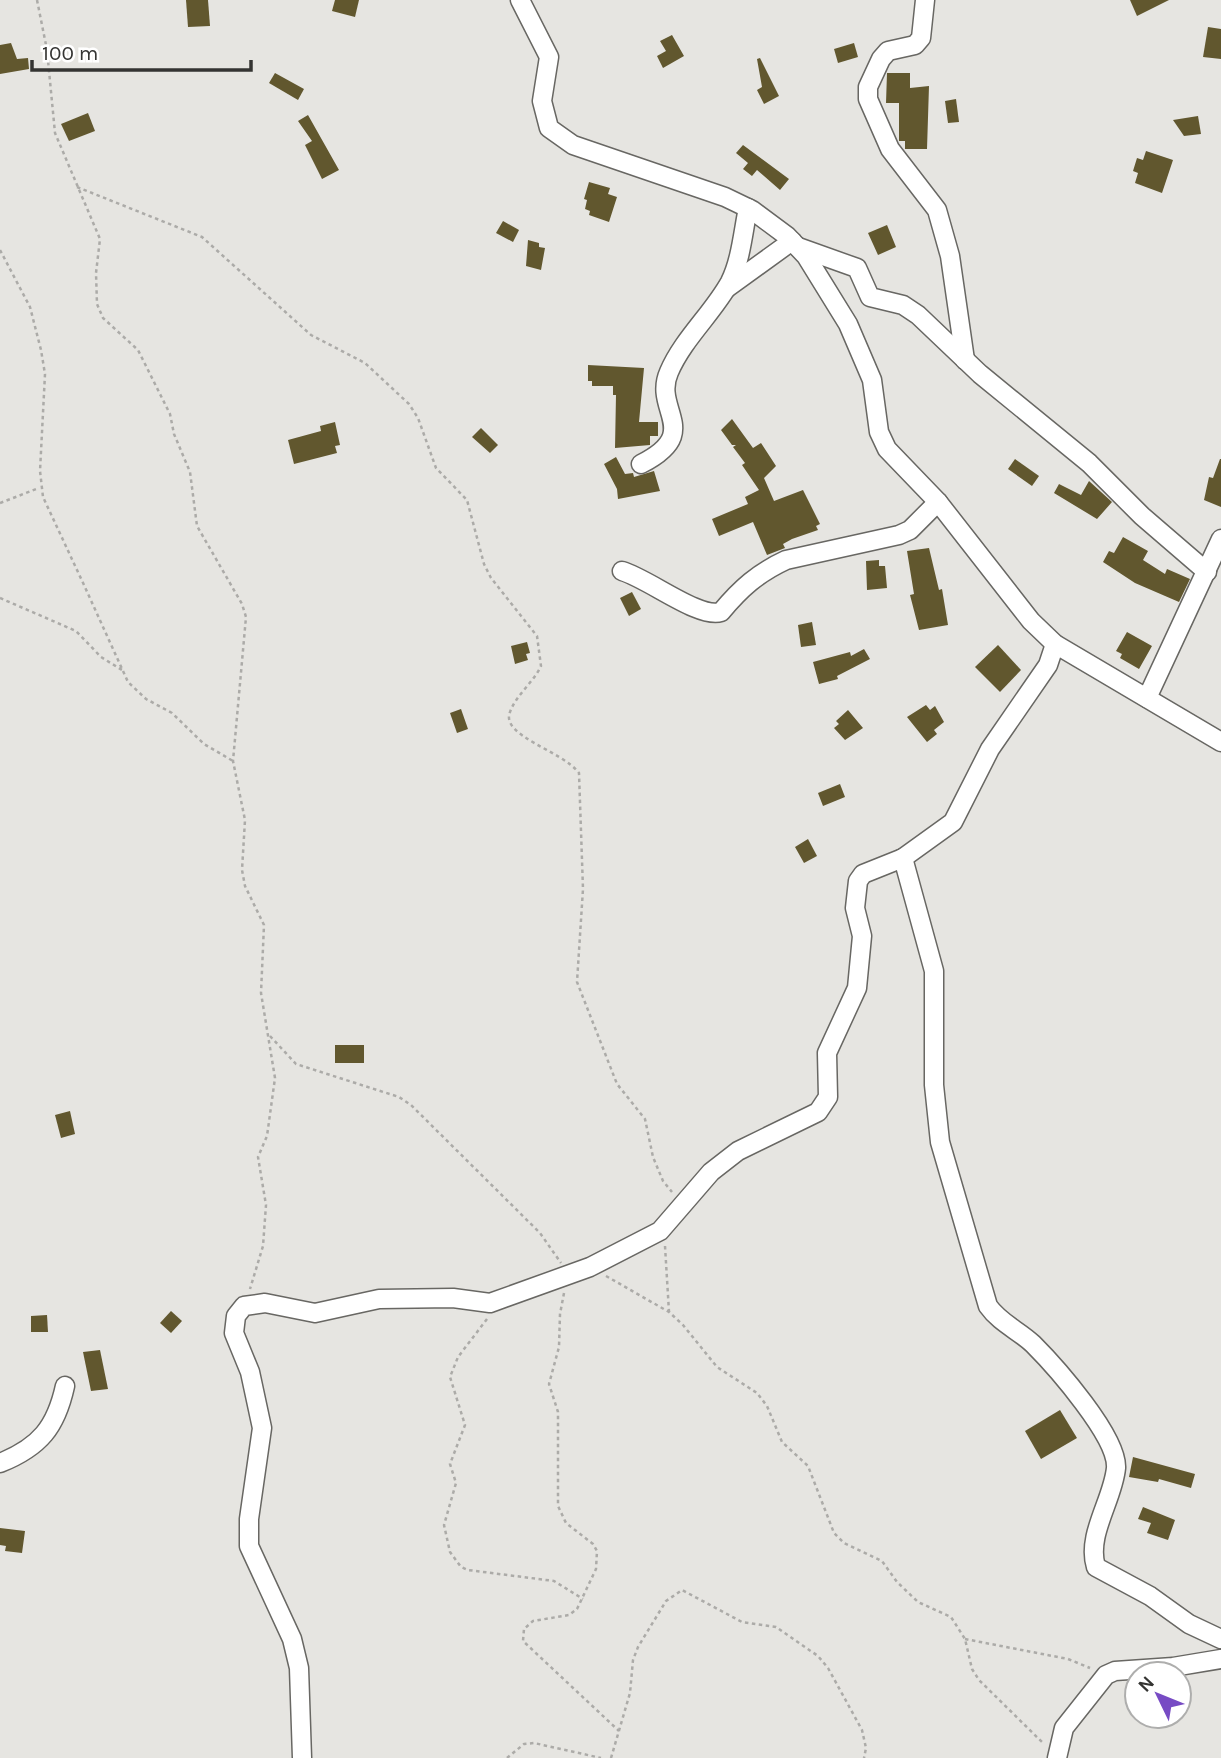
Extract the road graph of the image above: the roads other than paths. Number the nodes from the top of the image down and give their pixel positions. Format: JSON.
{"nodes":[{"id":1,"x":520,"y":0,"type":"edge"},
{"id":2,"x":925,"y":0,"type":"edge"},
{"id":3,"x":748,"y":208,"type":"junction"},
{"id":4,"x":795,"y":244,"type":"junction"},
{"id":5,"x":724,"y":290,"type":"junction"},
{"id":6,"x":965,"y":360,"type":"junction"},
{"id":7,"x":641,"y":464,"type":"dead end"},
{"id":8,"x":938,"y":502,"type":"junction"},
{"id":9,"x":1221,"y":540,"type":"edge"},
{"id":10,"x":622,"y":571,"type":"dead end"},
{"id":11,"x":1207,"y":572,"type":"junction"},
{"id":12,"x":1055,"y":644,"type":"junction"},
{"id":13,"x":1147,"y":698,"type":"junction"},
{"id":14,"x":1221,"y":742,"type":"edge"},
{"id":15,"x":903,"y":858,"type":"junction"},
{"id":16,"x":65,"y":1386,"type":"dead end"},
{"id":17,"x":0,"y":1462,"type":"edge"},
{"id":18,"x":1221,"y":1639,"type":"edge"},
{"id":19,"x":1221,"y":1659,"type":"edge"},
{"id":20,"x":1057,"y":1757,"type":"edge"},
{"id":21,"x":302,"y":1758,"type":"edge"}],
"edges":[{"from":1,"to":3,"type":"street"},
{"from":2,"to":6,"type":"street"},
{"from":3,"to":4,"type":"street"},
{"from":3,"to":5,"type":"street"},
{"from":4,"to":5,"type":"street"},
{"from":4,"to":6,"type":"street"},
{"from":4,"to":8,"type":"street"},
{"from":5,"to":7,"type":"street"},
{"from":6,"to":11,"type":"street"},
{"from":8,"to":10,"type":"street"},
{"from":8,"to":12,"type":"street"},
{"from":9,"to":11,"type":"street"},
{"from":11,"to":13,"type":"street"},
{"from":12,"to":13,"type":"street"},
{"from":12,"to":15,"type":"street"},
{"from":13,"to":14,"type":"street"},
{"from":15,"to":18,"type":"street"},
{"from":15,"to":21,"type":"street"},
{"from":16,"to":17,"type":"street"},
{"from":19,"to":20,"type":"street"}]}
